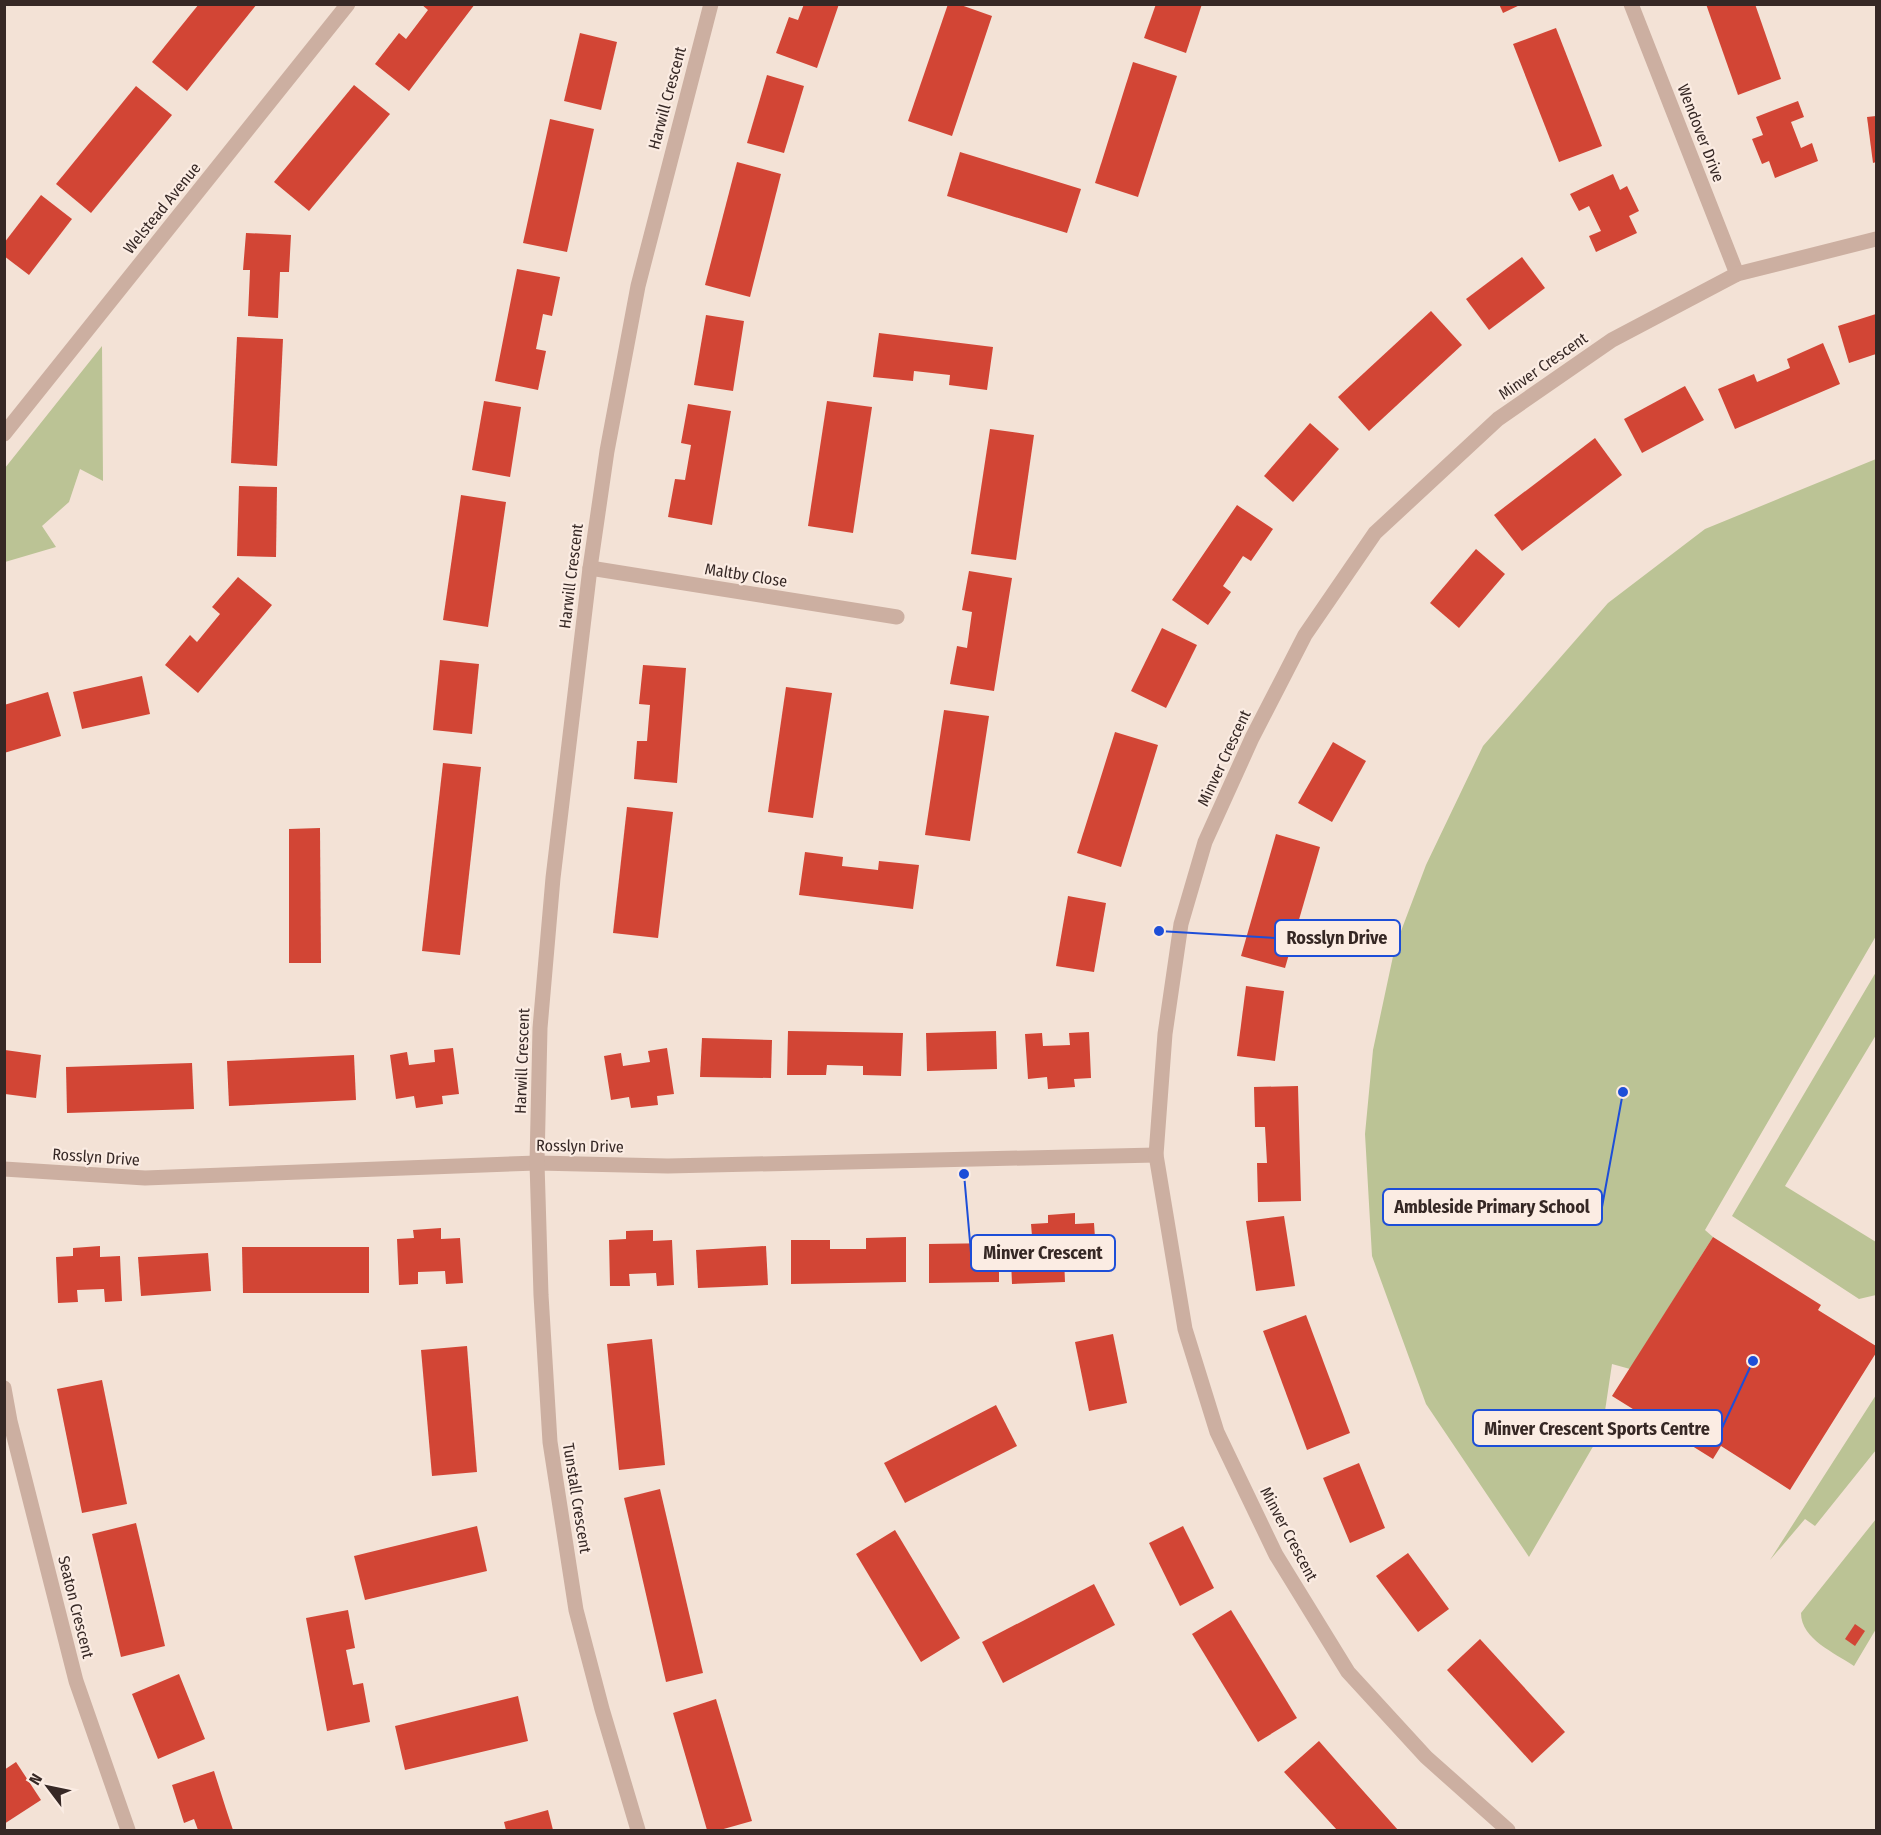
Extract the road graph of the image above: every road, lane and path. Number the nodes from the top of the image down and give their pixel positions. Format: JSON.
{"nodes":[{"id":1,"x":348,"y":4,"type":"edge"},
{"id":2,"x":711,"y":4,"type":"edge"},
{"id":3,"x":1631,"y":4,"type":"edge"},
{"id":4,"x":1876,"y":239,"type":"edge"},
{"id":5,"x":1737,"y":274,"type":"junction"},
{"id":6,"x":4,"y":434,"type":"edge"},
{"id":7,"x":590,"y":568,"type":"junction"},
{"id":8,"x":897,"y":617,"type":"dead end"},
{"id":9,"x":1156,"y":1155,"type":"junction"},
{"id":10,"x":537,"y":1163,"type":"junction"},
{"id":11,"x":4,"y":1169,"type":"edge"},
{"id":12,"x":4,"y":1388,"type":"edge"},
{"id":13,"x":128,"y":1830,"type":"edge"},
{"id":14,"x":638,"y":1830,"type":"edge"},
{"id":15,"x":1508,"y":1830,"type":"edge"}],
"edges":[{"from":1,"to":6,"type":"street","name":"Welstead Avenue"},
{"from":2,"to":7,"type":"street","name":"Harwill Crescent"},
{"from":3,"to":5,"type":"street","name":"Wendover Drive"},
{"from":4,"to":5,"type":"street","name":"Minver Crescent"},
{"from":5,"to":9,"type":"street","name":"Minver Crescent"},
{"from":7,"to":8,"type":"street","name":"Maltby Close"},
{"from":7,"to":10,"type":"street","name":"Harwill Crescent"},
{"from":9,"to":10,"type":"street","name":"Rosslyn Drive"},
{"from":9,"to":15,"type":"street","name":"Minver Crescent"},
{"from":10,"to":11,"type":"street","name":"Rosslyn Drive"},
{"from":10,"to":14,"type":"street","name":"Tunstall Crescent"},
{"from":12,"to":13,"type":"street","name":"Seaton Crescent"}]}
